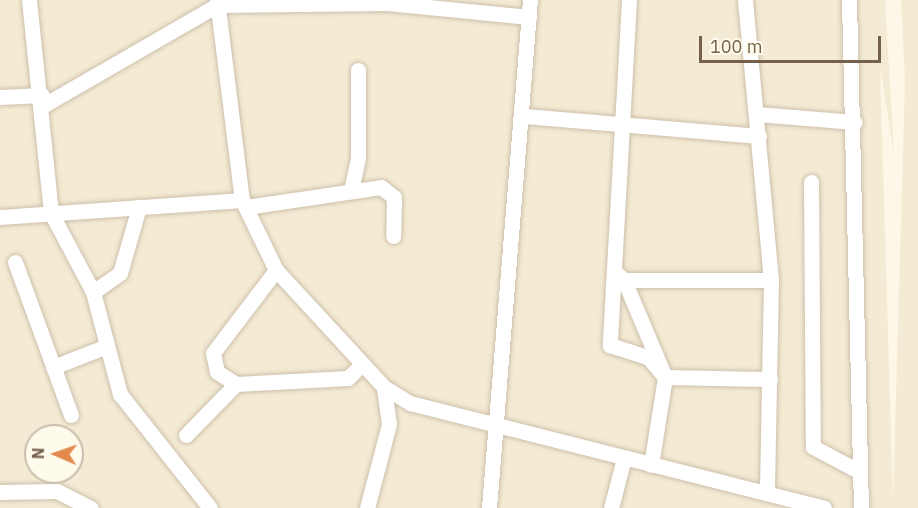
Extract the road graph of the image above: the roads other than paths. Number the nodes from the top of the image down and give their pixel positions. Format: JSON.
{"nodes":[{"id":1,"x":29,"y":0,"type":"edge"},
{"id":2,"x":530,"y":0,"type":"edge"},
{"id":3,"x":629,"y":0,"type":"edge"},
{"id":4,"x":745,"y":0,"type":"edge"},
{"id":5,"x":849,"y":0,"type":"edge"},
{"id":6,"x":248,"y":1,"type":"edge"},
{"id":7,"x":217,"y":2,"type":"edge"},
{"id":8,"x":529,"y":17,"type":"junction"},
{"id":9,"x":358,"y":70,"type":"dead end"},
{"id":10,"x":0,"y":98,"type":"edge"},
{"id":11,"x":43,"y":100,"type":"junction"},
{"id":12,"x":757,"y":114,"type":"junction"},
{"id":13,"x":525,"y":116,"type":"junction"},
{"id":14,"x":855,"y":122,"type":"junction"},
{"id":15,"x":624,"y":128,"type":"junction"},
{"id":16,"x":759,"y":136,"type":"junction"},
{"id":17,"x":811,"y":182,"type":"dead end"},
{"id":18,"x":351,"y":191,"type":"junction"},
{"id":19,"x":244,"y":204,"type":"junction"},
{"id":20,"x":139,"y":207,"type":"junction"},
{"id":21,"x":51,"y":213,"type":"junction"},
{"id":22,"x":0,"y":217,"type":"edge"},
{"id":23,"x":393,"y":237,"type":"dead end"},
{"id":24,"x":15,"y":262,"type":"dead end"},
{"id":25,"x":276,"y":270,"type":"junction"},
{"id":26,"x":620,"y":277,"type":"junction"},
{"id":27,"x":771,"y":280,"type":"junction"},
{"id":28,"x":93,"y":292,"type":"junction"},
{"id":29,"x":108,"y":346,"type":"junction"},
{"id":30,"x":361,"y":365,"type":"junction"},
{"id":31,"x":53,"y":367,"type":"junction"},
{"id":32,"x":665,"y":377,"type":"junction"},
{"id":33,"x":770,"y":379,"type":"junction"},
{"id":34,"x":236,"y":384,"type":"junction"},
{"id":35,"x":384,"y":387,"type":"junction"},
{"id":36,"x":410,"y":403,"type":"junction"},
{"id":37,"x":71,"y":416,"type":"dead end"},
{"id":38,"x":389,"y":424,"type":"junction"},
{"id":39,"x":497,"y":424,"type":"junction"},
{"id":40,"x":186,"y":435,"type":"dead end"},
{"id":41,"x":624,"y":458,"type":"junction"},
{"id":42,"x":651,"y":465,"type":"junction"},
{"id":43,"x":860,"y":472,"type":"junction"},
{"id":44,"x":0,"y":492,"type":"edge"},
{"id":45,"x":767,"y":493,"type":"junction"},
{"id":46,"x":806,"y":506,"type":"edge"},
{"id":47,"x":91,"y":508,"type":"edge"},
{"id":48,"x":210,"y":508,"type":"edge"},
{"id":49,"x":367,"y":508,"type":"edge"},
{"id":50,"x":489,"y":508,"type":"edge"},
{"id":51,"x":611,"y":508,"type":"edge"},
{"id":52,"x":824,"y":508,"type":"edge"},
{"id":53,"x":861,"y":508,"type":"edge"}],
"edges":[{"from":1,"to":11,"type":"street"},
{"from":2,"to":8,"type":"street"},
{"from":3,"to":15,"type":"street"},
{"from":4,"to":12,"type":"street"},
{"from":5,"to":14,"type":"street"},
{"from":6,"to":7,"type":"street"},
{"from":6,"to":8,"type":"street"},
{"from":7,"to":11,"type":"street"},
{"from":7,"to":19,"type":"street"},
{"from":8,"to":13,"type":"street"},
{"from":9,"to":18,"type":"street"},
{"from":10,"to":11,"type":"street"},
{"from":11,"to":21,"type":"street"},
{"from":12,"to":14,"type":"street"},
{"from":12,"to":16,"type":"street"},
{"from":13,"to":15,"type":"street"},
{"from":13,"to":39,"type":"street"},
{"from":14,"to":43,"type":"street"},
{"from":15,"to":16,"type":"street"},
{"from":15,"to":26,"type":"street"},
{"from":16,"to":27,"type":"street"},
{"from":17,"to":43,"type":"street"},
{"from":18,"to":19,"type":"street"},
{"from":18,"to":23,"type":"street"},
{"from":19,"to":20,"type":"street"},
{"from":19,"to":25,"type":"street"},
{"from":20,"to":21,"type":"street"},
{"from":20,"to":28,"type":"street"},
{"from":21,"to":22,"type":"street"},
{"from":21,"to":28,"type":"street"},
{"from":24,"to":31,"type":"street"},
{"from":25,"to":30,"type":"street"},
{"from":25,"to":34,"type":"street"},
{"from":26,"to":27,"type":"street"},
{"from":26,"to":32,"type":"street"},
{"from":26,"to":32,"type":"street"},
{"from":27,"to":33,"type":"street"},
{"from":28,"to":29,"type":"street"},
{"from":29,"to":31,"type":"street"},
{"from":29,"to":48,"type":"street"},
{"from":30,"to":34,"type":"street"},
{"from":30,"to":35,"type":"street"},
{"from":31,"to":37,"type":"street"},
{"from":32,"to":33,"type":"street"},
{"from":32,"to":42,"type":"street"},
{"from":33,"to":45,"type":"street"},
{"from":34,"to":40,"type":"street"},
{"from":35,"to":36,"type":"street"},
{"from":35,"to":38,"type":"street"},
{"from":36,"to":38,"type":"street"},
{"from":36,"to":39,"type":"street"},
{"from":38,"to":49,"type":"street"},
{"from":39,"to":41,"type":"street"},
{"from":39,"to":50,"type":"street"},
{"from":41,"to":42,"type":"street"},
{"from":41,"to":51,"type":"street"},
{"from":42,"to":45,"type":"street"},
{"from":43,"to":53,"type":"street"},
{"from":44,"to":47,"type":"street"},
{"from":45,"to":46,"type":"street"},
{"from":46,"to":52,"type":"street"}]}
